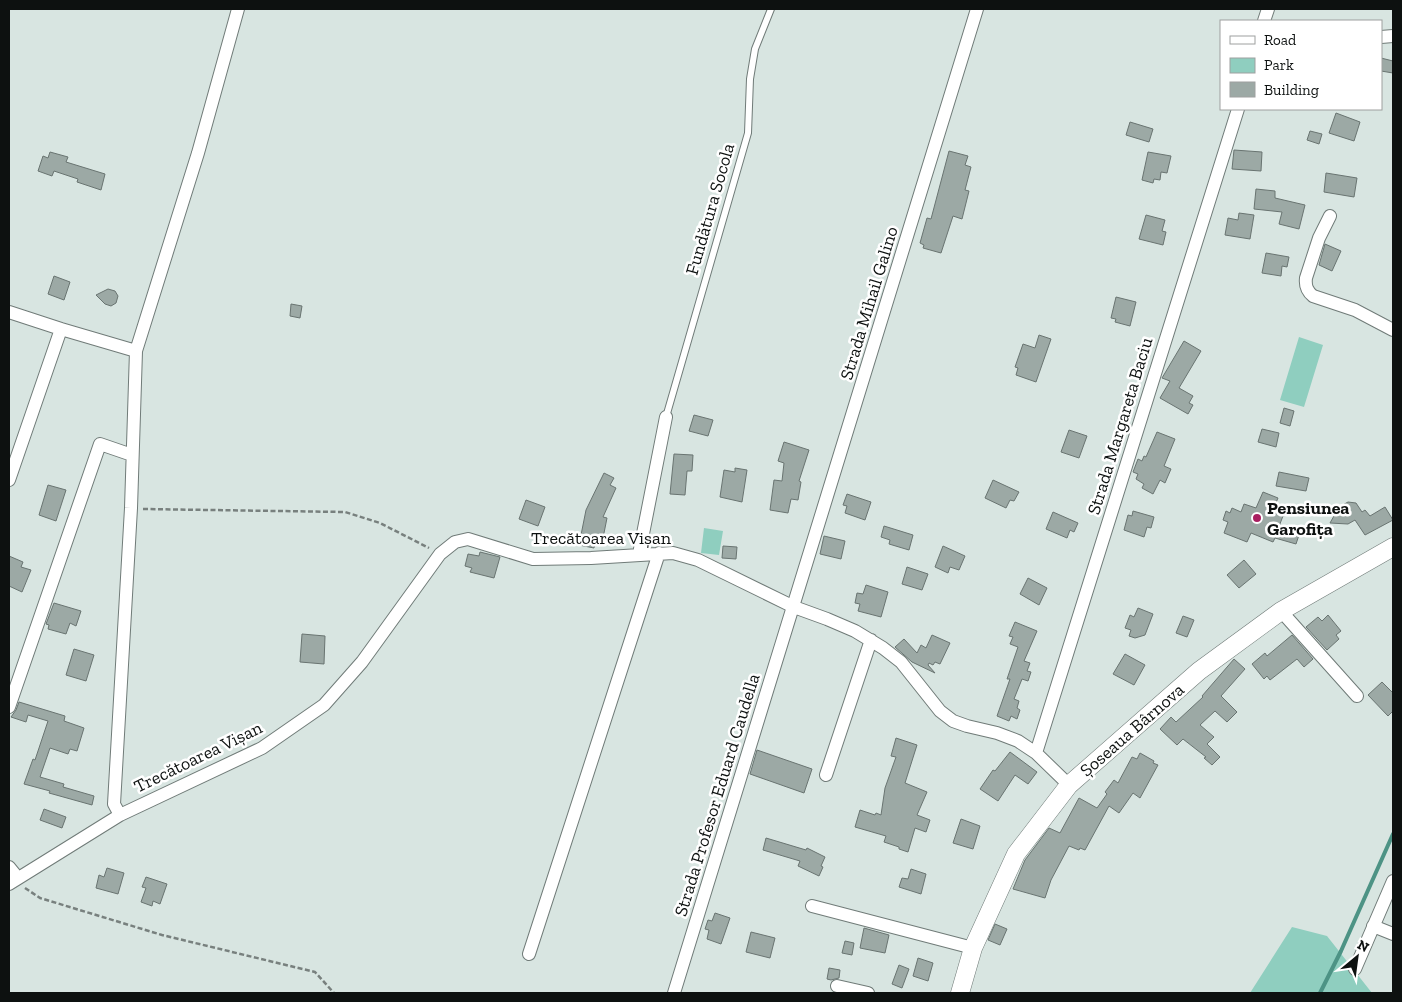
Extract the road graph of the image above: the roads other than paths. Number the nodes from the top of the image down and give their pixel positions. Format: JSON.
{"nodes":[{"id":1,"x":238,"y":9,"type":"edge"},
{"id":2,"x":770,"y":9,"type":"edge"},
{"id":3,"x":976,"y":9,"type":"edge"},
{"id":4,"x":1238,"y":110,"type":"edge"},
{"id":5,"x":1330,"y":216,"type":"dead end"},
{"id":6,"x":9,"y":312,"type":"edge"},
{"id":7,"x":61,"y":330,"type":"junction"},
{"id":8,"x":1393,"y":330,"type":"edge"},
{"id":9,"x":136,"y":351,"type":"junction"},
{"id":10,"x":666,"y":417,"type":"joint"},
{"id":11,"x":132,"y":455,"type":"junction"},
{"id":12,"x":9,"y":480,"type":"edge"},
{"id":13,"x":1393,"y":547,"type":"edge"},
{"id":14,"x":659,"y":553,"type":"junction"},
{"id":15,"x":639,"y":554,"type":"junction"},
{"id":16,"x":794,"y":607,"type":"junction"},
{"id":17,"x":1281,"y":611,"type":"junction"},
{"id":18,"x":871,"y":640,"type":"junction"},
{"id":19,"x":1357,"y":696,"type":"dead end"},
{"id":20,"x":9,"y":707,"type":"edge"},
{"id":21,"x":1036,"y":753,"type":"junction"},
{"id":22,"x":826,"y":774,"type":"dead end"},
{"id":23,"x":1069,"y":785,"type":"junction"},
{"id":24,"x":120,"y":815,"type":"junction"},
{"id":25,"x":9,"y":867,"type":"edge"},
{"id":26,"x":13,"y":881,"type":"edge"},
{"id":27,"x":1393,"y":881,"type":"edge"},
{"id":28,"x":812,"y":906,"type":"dead end"},
{"id":29,"x":1373,"y":926,"type":"junction"},
{"id":30,"x":1393,"y":934,"type":"edge"},
{"id":31,"x":973,"y":948,"type":"junction"},
{"id":32,"x":529,"y":954,"type":"dead end"},
{"id":33,"x":1355,"y":969,"type":"dead end"},
{"id":34,"x":837,"y":986,"type":"dead end"},
{"id":35,"x":674,"y":993,"type":"edge"},
{"id":36,"x":868,"y":993,"type":"edge"},
{"id":37,"x":960,"y":993,"type":"edge"}],
"edges":[{"from":1,"to":9,"type":"street"},
{"from":2,"to":10,"type":"lane","name":"Fundătura Socola"},
{"from":3,"to":16,"type":"street","name":"Strada Mihail Galino"},
{"from":4,"to":21,"type":"street","name":"Strada Margareta Baciu"},
{"from":5,"to":8,"type":"street"},
{"from":6,"to":7,"type":"street"},
{"from":7,"to":9,"type":"street"},
{"from":7,"to":12,"type":"street"},
{"from":9,"to":11,"type":"street"},
{"from":10,"to":15,"type":"street"},
{"from":11,"to":20,"type":"street"},
{"from":11,"to":24,"type":"street"},
{"from":13,"to":17,"type":"main road","name":"Șoseaua Bârnova"},
{"from":14,"to":15,"type":"street","name":"Trecătoarea Vișan"},
{"from":14,"to":16,"type":"street","name":"Trecătoarea Vișan"},
{"from":14,"to":32,"type":"street"},
{"from":15,"to":24,"type":"street","name":"Trecătoarea Vișan"},
{"from":16,"to":18,"type":"street","name":"Trecătoarea Vișan"},
{"from":16,"to":35,"type":"street","name":"Strada Profesor Eduard Caudella"},
{"from":17,"to":19,"type":"street"},
{"from":17,"to":23,"type":"main road","name":"Șoseaua Bârnova"},
{"from":18,"to":21,"type":"street","name":"Trecătoarea Vișan"},
{"from":18,"to":22,"type":"street"},
{"from":21,"to":23,"type":"street","name":"Trecătoarea Vișan"},
{"from":23,"to":31,"type":"main road","name":"Șoseaua Bârnova"},
{"from":24,"to":26,"type":"street","name":"Trecătoarea Vișan"},
{"from":25,"to":26,"type":"street"},
{"from":27,"to":29,"type":"street"},
{"from":28,"to":31,"type":"street"},
{"from":29,"to":30,"type":"street"},
{"from":29,"to":33,"type":"street"},
{"from":31,"to":37,"type":"main road","name":"Șoseaua Bârnova"},
{"from":34,"to":36,"type":"street"}]}
